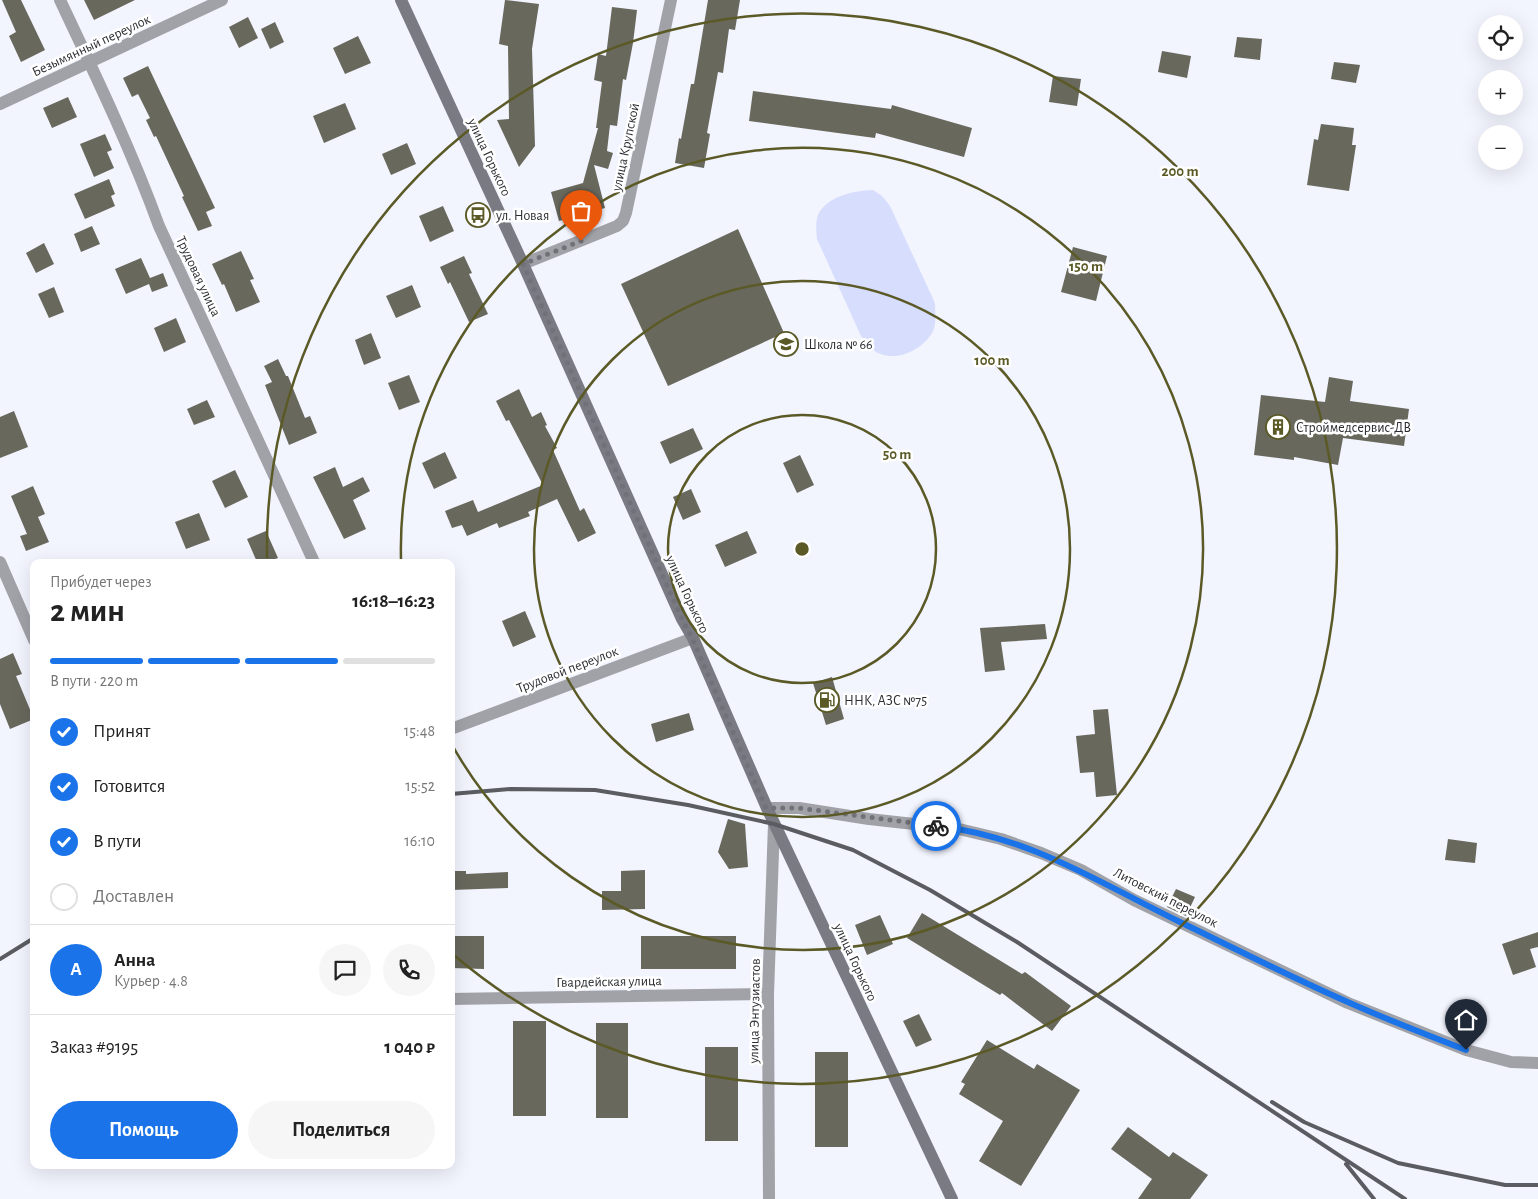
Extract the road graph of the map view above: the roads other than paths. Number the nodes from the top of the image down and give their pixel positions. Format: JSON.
{"nodes":[{"id":1,"x":60,"y":0,"type":"edge"},
{"id":2,"x":222,"y":0,"type":"edge"},
{"id":3,"x":401,"y":0,"type":"edge"},
{"id":4,"x":671,"y":0,"type":"edge"},
{"id":5,"x":90,"y":63,"type":"junction"},
{"id":6,"x":0,"y":104,"type":"edge"},
{"id":7,"x":523,"y":264,"type":"junction"},
{"id":8,"x":313,"y":559,"type":"edge"},
{"id":9,"x":0,"y":562,"type":"edge"},
{"id":10,"x":30,"y":631,"type":"edge"},
{"id":11,"x":692,"y":638,"type":"junction"},
{"id":12,"x":455,"y":727,"type":"edge"},
{"id":13,"x":766,"y":808,"type":"junction"},
{"id":14,"x":774,"y":824,"type":"junction"},
{"id":15,"x":768,"y":994,"type":"junction"},
{"id":16,"x":455,"y":999,"type":"edge"},
{"id":17,"x":1538,"y":1063,"type":"edge"},
{"id":18,"x":769,"y":1199,"type":"edge"},
{"id":19,"x":952,"y":1199,"type":"edge"}],
"edges":[{"from":1,"to":5,"type":"street","name":"Трудовая улица"},
{"from":2,"to":5,"type":"street","name":"Безымянный переулок"},
{"from":3,"to":7,"type":"main road","name":"улица Горького"},
{"from":4,"to":7,"type":"street","name":"улица Крупской"},
{"from":5,"to":6,"type":"street","name":"Безымянный переулок"},
{"from":5,"to":8,"type":"street","name":"Трудовая улица"},
{"from":7,"to":11,"type":"main road","name":"улица Горького"},
{"from":9,"to":10,"type":"street"},
{"from":11,"to":12,"type":"street","name":"Трудовой переулок"},
{"from":11,"to":13,"type":"main road","name":"улица Горького"},
{"from":13,"to":14,"type":"main road","name":"улица Горького"},
{"from":13,"to":17,"type":"street","name":"Литовский переулок"},
{"from":14,"to":15,"type":"street","name":"улица Энтузиастов"},
{"from":14,"to":19,"type":"main road","name":"улица Горького"},
{"from":15,"to":16,"type":"street","name":"Гвардейская улица"},
{"from":15,"to":18,"type":"street","name":"улица Энтузиастов"}]}
